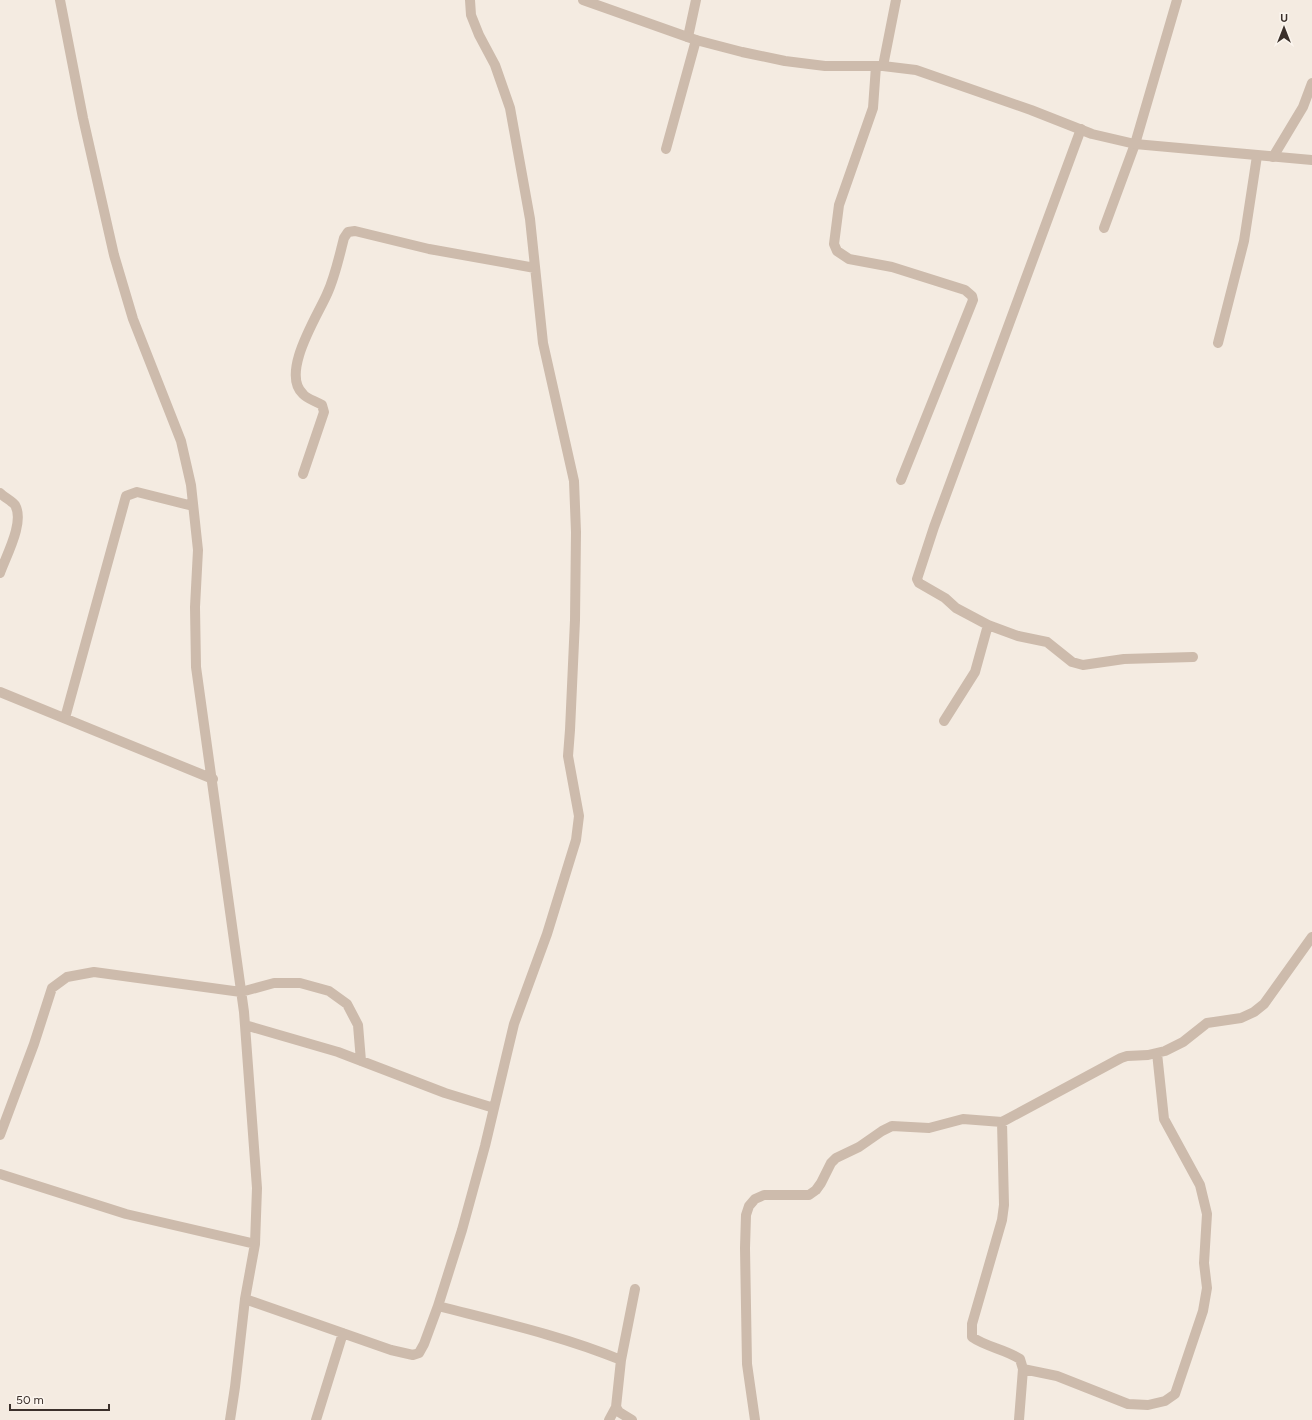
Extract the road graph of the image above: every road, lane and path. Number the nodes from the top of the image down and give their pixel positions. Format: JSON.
{"nodes":[{"id":1,"x":60,"y":0,"type":"edge"},
{"id":2,"x":470,"y":0,"type":"edge"},
{"id":3,"x":583,"y":0,"type":"edge"},
{"id":4,"x":696,"y":0,"type":"edge"},
{"id":5,"x":896,"y":0,"type":"edge"},
{"id":6,"x":1177,"y":0,"type":"edge"},
{"id":7,"x":692,"y":39,"type":"junction"},
{"id":8,"x":880,"y":66,"type":"junction"},
{"id":9,"x":1312,"y":83,"type":"edge"},
{"id":10,"x":1081,"y":129,"type":"junction"},
{"id":11,"x":1135,"y":144,"type":"junction"},
{"id":12,"x":666,"y":149,"type":"dead end"},
{"id":13,"x":1257,"y":156,"type":"junction"},
{"id":14,"x":1273,"y":157,"type":"junction"},
{"id":15,"x":1312,"y":160,"type":"edge"},
{"id":16,"x":1104,"y":228,"type":"dead end"},
{"id":17,"x":535,"y":268,"type":"junction"},
{"id":18,"x":1218,"y":343,"type":"dead end"},
{"id":19,"x":303,"y":474,"type":"dead end"},
{"id":20,"x":901,"y":480,"type":"dead end"},
{"id":21,"x":0,"y":493,"type":"edge"},
{"id":22,"x":193,"y":506,"type":"junction"},
{"id":23,"x":0,"y":573,"type":"edge"},
{"id":24,"x":988,"y":625,"type":"junction"},
{"id":25,"x":1193,"y":657,"type":"dead end"},
{"id":26,"x":0,"y":692,"type":"edge"},
{"id":27,"x":65,"y":718,"type":"junction"},
{"id":28,"x":944,"y":721,"type":"dead end"},
{"id":29,"x":213,"y":779,"type":"junction"},
{"id":30,"x":1312,"y":937,"type":"edge"},
{"id":31,"x":241,"y":992,"type":"junction"},
{"id":32,"x":245,"y":1025,"type":"junction"},
{"id":33,"x":1157,"y":1053,"type":"junction"},
{"id":34,"x":361,"y":1061,"type":"junction"},
{"id":35,"x":494,"y":1108,"type":"junction"},
{"id":36,"x":1002,"y":1122,"type":"junction"},
{"id":37,"x":0,"y":1135,"type":"edge"},
{"id":38,"x":0,"y":1174,"type":"edge"},
{"id":39,"x":255,"y":1244,"type":"junction"},
{"id":40,"x":635,"y":1289,"type":"dead end"},
{"id":41,"x":245,"y":1299,"type":"junction"},
{"id":42,"x":438,"y":1306,"type":"junction"},
{"id":43,"x":343,"y":1333,"type":"junction"},
{"id":44,"x":622,"y":1360,"type":"junction"},
{"id":45,"x":1023,"y":1369,"type":"junction"},
{"id":46,"x":616,"y":1408,"type":"junction"},
{"id":47,"x":230,"y":1420,"type":"edge"},
{"id":48,"x":316,"y":1420,"type":"edge"},
{"id":49,"x":609,"y":1420,"type":"edge"},
{"id":50,"x":632,"y":1420,"type":"edge"},
{"id":51,"x":755,"y":1420,"type":"edge"},
{"id":52,"x":1019,"y":1420,"type":"edge"}],
"edges":[{"from":1,"to":22,"type":"street"},
{"from":2,"to":17,"type":"street"},
{"from":3,"to":7,"type":"street"},
{"from":4,"to":7,"type":"street"},
{"from":5,"to":8,"type":"street"},
{"from":6,"to":11,"type":"street"},
{"from":7,"to":8,"type":"street"},
{"from":7,"to":12,"type":"street"},
{"from":8,"to":10,"type":"street"},
{"from":8,"to":20,"type":"street"},
{"from":9,"to":14,"type":"street"},
{"from":10,"to":11,"type":"street"},
{"from":10,"to":24,"type":"street"},
{"from":11,"to":13,"type":"street"},
{"from":11,"to":16,"type":"street"},
{"from":13,"to":14,"type":"street"},
{"from":13,"to":18,"type":"street"},
{"from":14,"to":15,"type":"street"},
{"from":17,"to":19,"type":"street"},
{"from":17,"to":35,"type":"street"},
{"from":21,"to":23,"type":"street"},
{"from":22,"to":27,"type":"street"},
{"from":22,"to":29,"type":"street"},
{"from":24,"to":25,"type":"street"},
{"from":24,"to":28,"type":"street"},
{"from":26,"to":27,"type":"street"},
{"from":27,"to":29,"type":"street"},
{"from":29,"to":31,"type":"street"},
{"from":30,"to":33,"type":"street"},
{"from":31,"to":32,"type":"street"},
{"from":31,"to":34,"type":"street"},
{"from":31,"to":37,"type":"street"},
{"from":32,"to":34,"type":"street"},
{"from":32,"to":39,"type":"street"},
{"from":33,"to":36,"type":"street"},
{"from":33,"to":45,"type":"street"},
{"from":34,"to":35,"type":"street"},
{"from":35,"to":42,"type":"street"},
{"from":36,"to":45,"type":"street"},
{"from":36,"to":51,"type":"street"},
{"from":38,"to":39,"type":"street"},
{"from":39,"to":41,"type":"street"},
{"from":40,"to":44,"type":"street"},
{"from":41,"to":43,"type":"street"},
{"from":41,"to":47,"type":"street"},
{"from":42,"to":43,"type":"street"},
{"from":42,"to":44,"type":"street"},
{"from":43,"to":48,"type":"street"},
{"from":44,"to":46,"type":"street"},
{"from":45,"to":52,"type":"street"},
{"from":46,"to":49,"type":"street"},
{"from":46,"to":50,"type":"street"}]}
